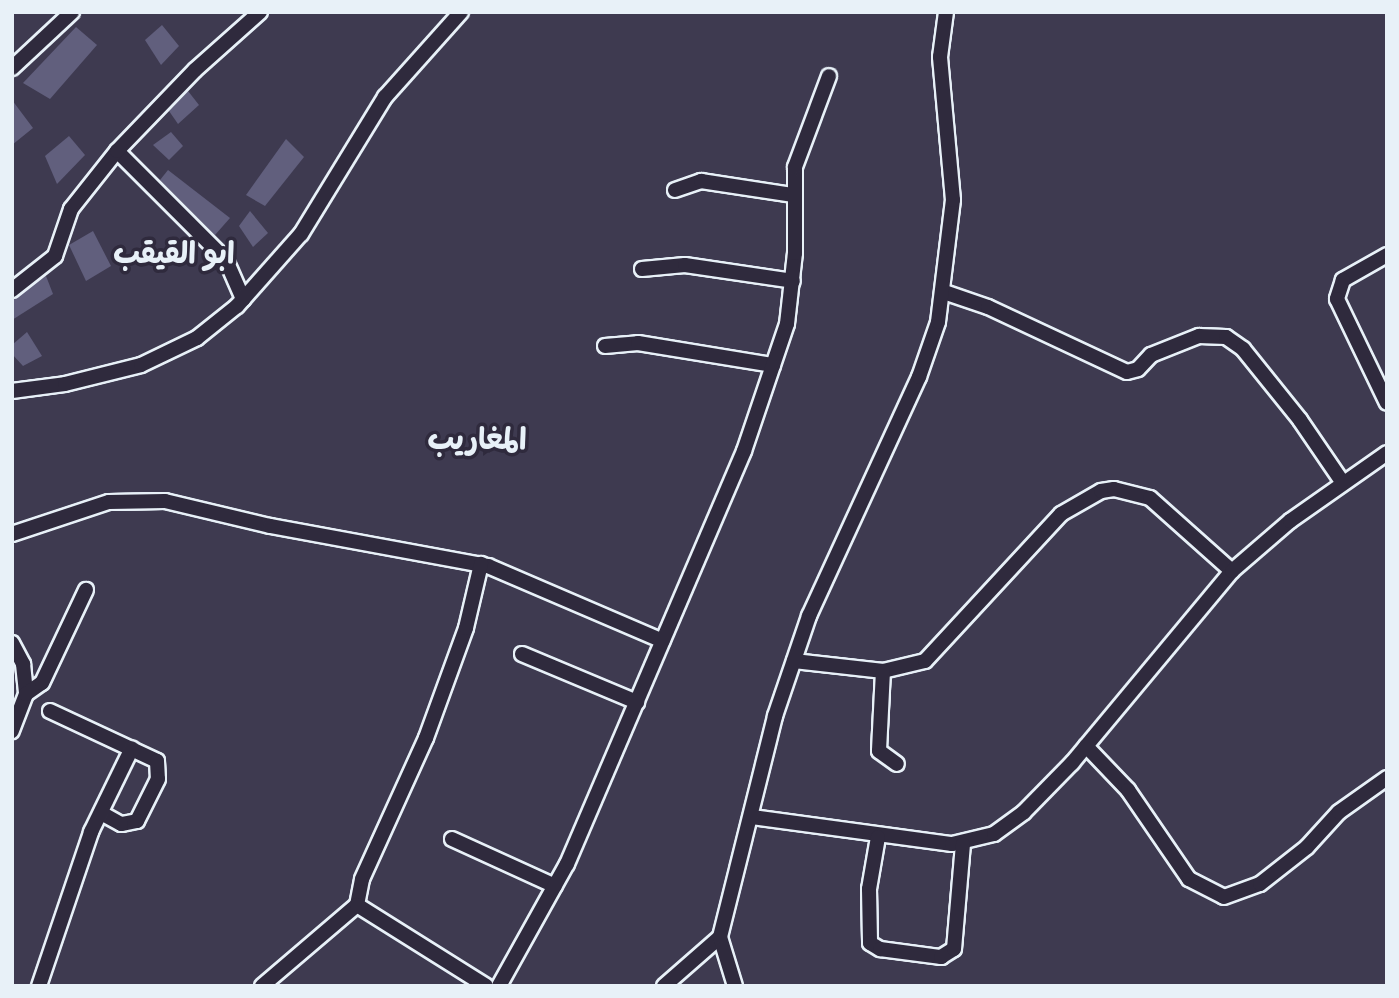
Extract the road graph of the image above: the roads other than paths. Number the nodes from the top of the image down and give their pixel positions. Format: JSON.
{"nodes":[{"id":1,"x":72,"y":12,"type":"edge"},
{"id":2,"x":260,"y":12,"type":"edge"},
{"id":3,"x":461,"y":12,"type":"edge"},
{"id":4,"x":946,"y":12,"type":"edge"},
{"id":5,"x":12,"y":68,"type":"edge"},
{"id":6,"x":829,"y":76,"type":"dead end"},
{"id":7,"x":117,"y":151,"type":"junction"},
{"id":8,"x":675,"y":190,"type":"dead end"},
{"id":9,"x":792,"y":195,"type":"junction"},
{"id":10,"x":1387,"y":254,"type":"edge"},
{"id":11,"x":642,"y":270,"type":"dead end"},
{"id":12,"x":793,"y":281,"type":"junction"},
{"id":13,"x":12,"y":290,"type":"edge"},
{"id":14,"x":944,"y":292,"type":"junction"},
{"id":15,"x":243,"y":299,"type":"junction"},
{"id":16,"x":605,"y":346,"type":"dead end"},
{"id":17,"x":773,"y":365,"type":"junction"},
{"id":18,"x":12,"y":391,"type":"edge"},
{"id":19,"x":1387,"y":403,"type":"edge"},
{"id":20,"x":1387,"y":453,"type":"edge"},
{"id":21,"x":1343,"y":483,"type":"junction"},
{"id":22,"x":12,"y":534,"type":"edge"},
{"id":23,"x":481,"y":564,"type":"junction"},
{"id":24,"x":1232,"y":571,"type":"junction"},
{"id":25,"x":86,"y":590,"type":"dead end"},
{"id":26,"x":663,"y":641,"type":"junction"},
{"id":27,"x":12,"y":643,"type":"edge"},
{"id":28,"x":522,"y":654,"type":"dead end"},
{"id":29,"x":794,"y":661,"type":"junction"},
{"id":30,"x":883,"y":671,"type":"junction"},
{"id":31,"x":26,"y":694,"type":"junction"},
{"id":32,"x":637,"y":702,"type":"junction"},
{"id":33,"x":50,"y":711,"type":"dead end"},
{"id":34,"x":12,"y":730,"type":"edge"},
{"id":35,"x":1086,"y":746,"type":"junction"},
{"id":36,"x":132,"y":748,"type":"junction"},
{"id":37,"x":897,"y":764,"type":"dead end"},
{"id":38,"x":1387,"y":778,"type":"edge"},
{"id":39,"x":101,"y":813,"type":"junction"},
{"id":40,"x":752,"y":817,"type":"junction"},
{"id":41,"x":878,"y":837,"type":"junction"},
{"id":42,"x":452,"y":839,"type":"dead end"},
{"id":43,"x":963,"y":844,"type":"junction"},
{"id":44,"x":555,"y":886,"type":"junction"},
{"id":45,"x":357,"y":905,"type":"junction"},
{"id":46,"x":720,"y":937,"type":"junction"},
{"id":47,"x":39,"y":986,"type":"edge"},
{"id":48,"x":262,"y":986,"type":"edge"},
{"id":49,"x":486,"y":986,"type":"edge"},
{"id":50,"x":499,"y":986,"type":"edge"},
{"id":51,"x":664,"y":986,"type":"edge"},
{"id":52,"x":735,"y":986,"type":"edge"}],
"edges":[{"from":1,"to":5,"type":"street"},
{"from":2,"to":7,"type":"street"},
{"from":3,"to":15,"type":"street"},
{"from":4,"to":14,"type":"street"},
{"from":6,"to":9,"type":"street"},
{"from":7,"to":13,"type":"street"},
{"from":7,"to":15,"type":"street"},
{"from":8,"to":9,"type":"street"},
{"from":9,"to":12,"type":"street"},
{"from":10,"to":19,"type":"street"},
{"from":11,"to":12,"type":"street"},
{"from":12,"to":17,"type":"street"},
{"from":14,"to":21,"type":"street"},
{"from":14,"to":29,"type":"street"},
{"from":15,"to":18,"type":"street"},
{"from":16,"to":17,"type":"street"},
{"from":17,"to":26,"type":"street"},
{"from":20,"to":21,"type":"street"},
{"from":21,"to":24,"type":"street"},
{"from":22,"to":23,"type":"street"},
{"from":23,"to":26,"type":"street"},
{"from":23,"to":45,"type":"street"},
{"from":24,"to":30,"type":"street"},
{"from":24,"to":35,"type":"street"},
{"from":25,"to":31,"type":"street"},
{"from":26,"to":32,"type":"street"},
{"from":27,"to":31,"type":"street"},
{"from":28,"to":32,"type":"street"},
{"from":29,"to":30,"type":"street"},
{"from":29,"to":40,"type":"street"},
{"from":30,"to":37,"type":"street"},
{"from":31,"to":34,"type":"street"},
{"from":32,"to":44,"type":"street"},
{"from":33,"to":36,"type":"street"},
{"from":35,"to":38,"type":"street"},
{"from":35,"to":43,"type":"street"},
{"from":36,"to":39,"type":"street"},
{"from":36,"to":39,"type":"street"},
{"from":39,"to":47,"type":"street"},
{"from":40,"to":41,"type":"street"},
{"from":40,"to":46,"type":"street"},
{"from":41,"to":43,"type":"street"},
{"from":41,"to":43,"type":"street"},
{"from":42,"to":44,"type":"street"},
{"from":44,"to":50,"type":"street"},
{"from":45,"to":48,"type":"street"},
{"from":45,"to":49,"type":"street"},
{"from":46,"to":51,"type":"street"},
{"from":46,"to":52,"type":"street"}]}
